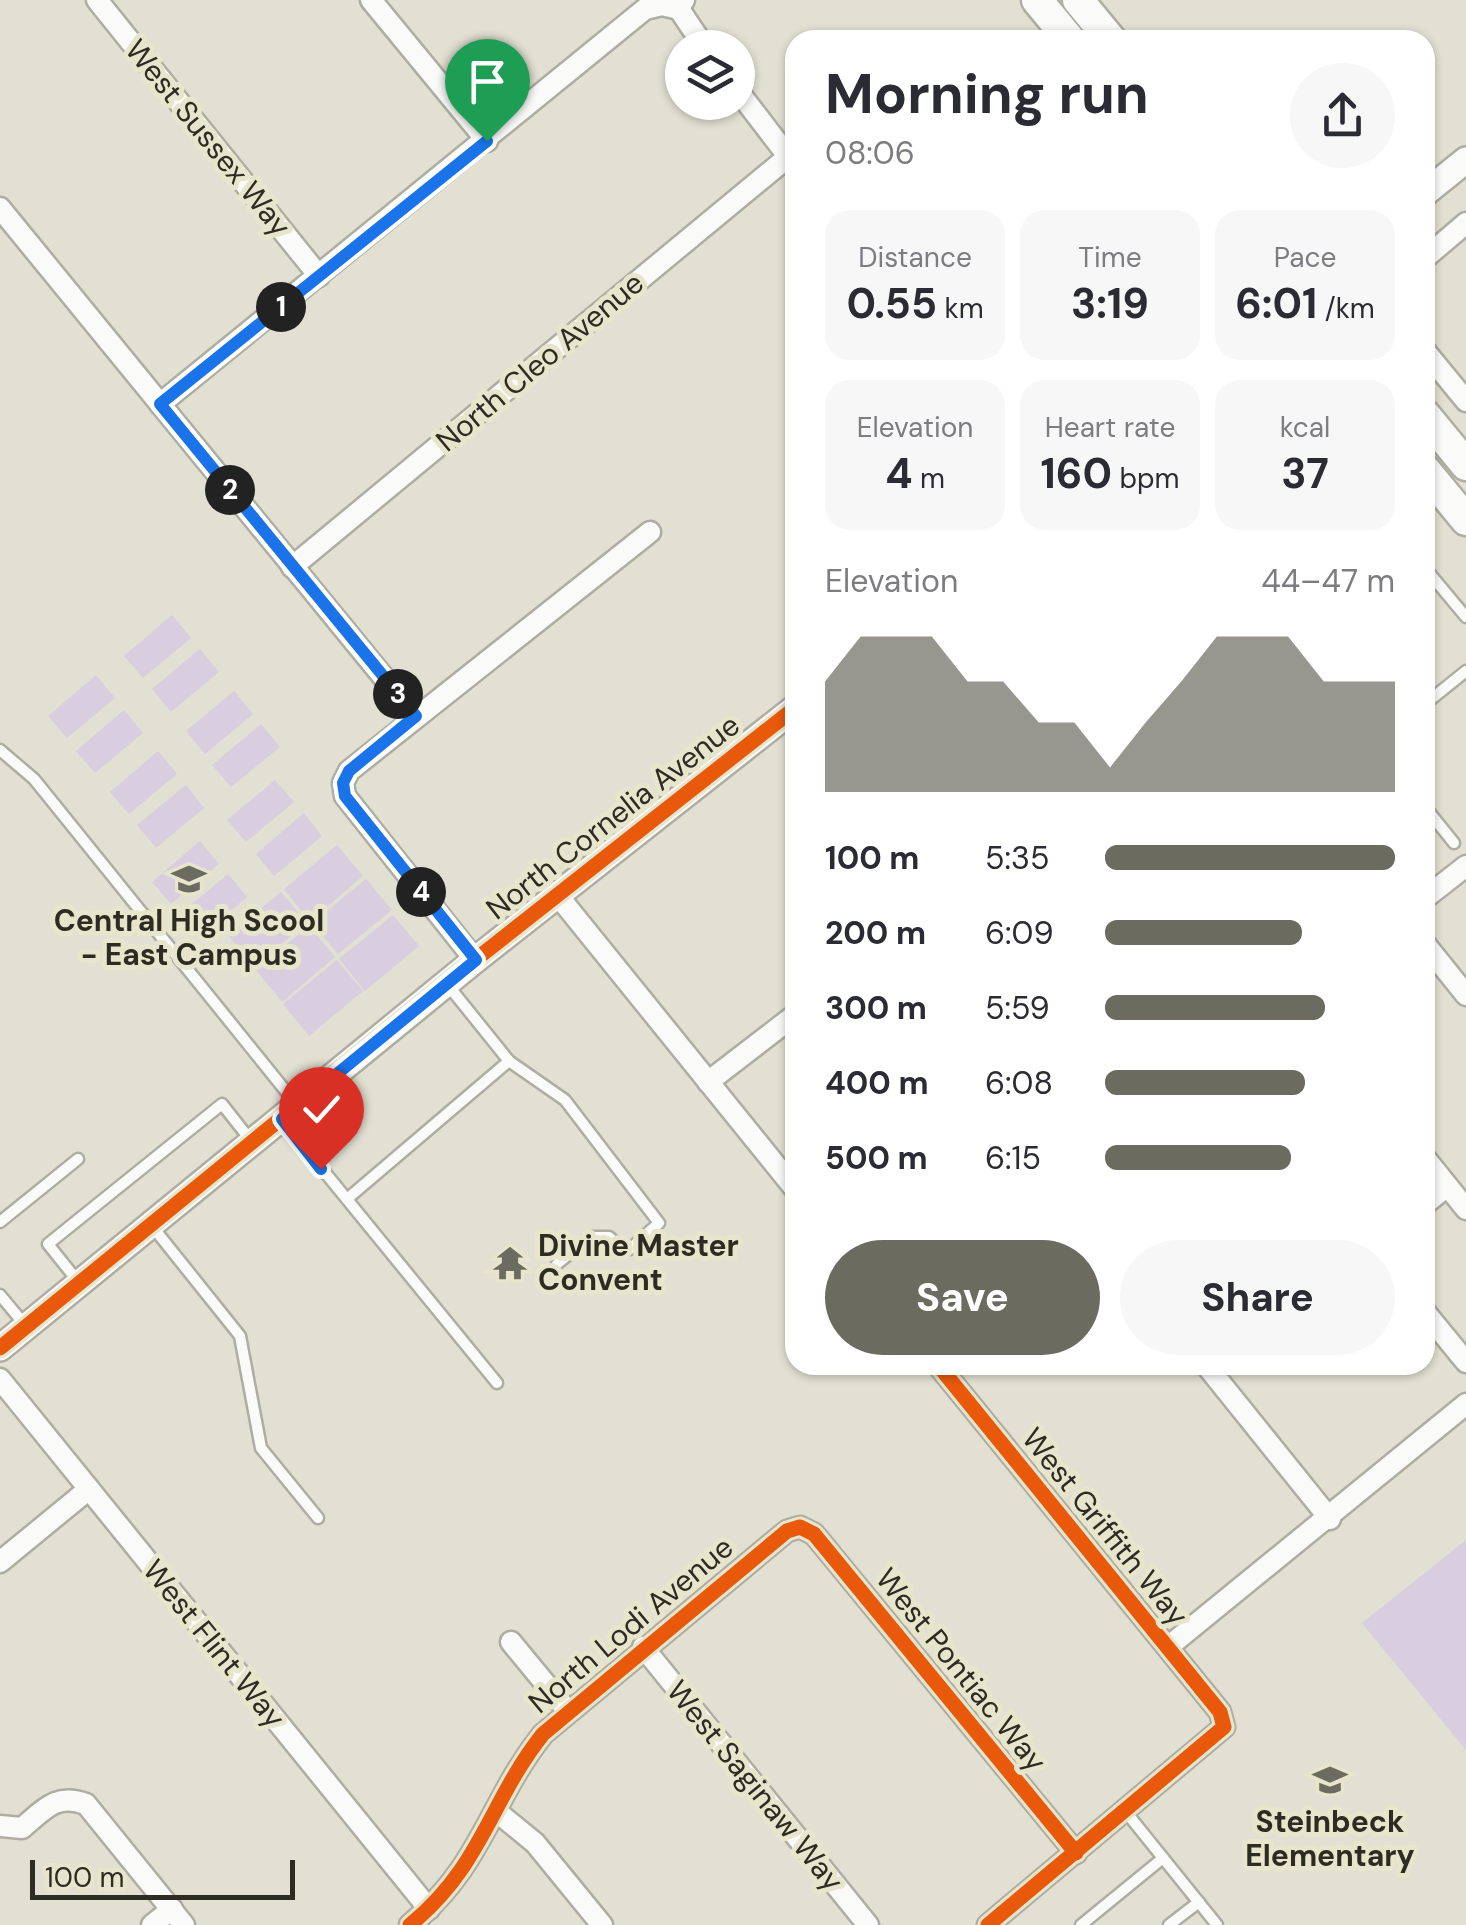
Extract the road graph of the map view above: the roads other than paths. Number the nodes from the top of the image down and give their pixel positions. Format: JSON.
{"nodes":[{"id":1,"x":97,"y":0,"type":"edge"},
{"id":2,"x":371,"y":0,"type":"edge"},
{"id":3,"x":1037,"y":0,"type":"edge"},
{"id":4,"x":1078,"y":0,"type":"edge"},
{"id":5,"x":681,"y":5,"type":"edge"},
{"id":6,"x":695,"y":30,"type":"edge"},
{"id":7,"x":1062,"y":30,"type":"edge"},
{"id":8,"x":1103,"y":30,"type":"edge"},
{"id":9,"x":755,"y":113,"type":"edge"},
{"id":10,"x":487,"y":141,"type":"junction"},
{"id":11,"x":785,"y":152,"type":"edge"},
{"id":12,"x":1466,"y":160,"type":"edge"},
{"id":13,"x":785,"y":167,"type":"edge"},
{"id":14,"x":1435,"y":184,"type":"edge"},
{"id":15,"x":0,"y":208,"type":"edge"},
{"id":16,"x":1466,"y":223,"type":"edge"},
{"id":17,"x":1435,"y":249,"type":"edge"},
{"id":18,"x":319,"y":276,"type":"junction"},
{"id":19,"x":1435,"y":363,"type":"edge"},
{"id":20,"x":1466,"y":401,"type":"edge"},
{"id":21,"x":160,"y":404,"type":"junction"},
{"id":22,"x":1435,"y":427,"type":"edge"},
{"id":23,"x":1466,"y":465,"type":"edge"},
{"id":24,"x":1435,"y":492,"type":"edge"},
{"id":25,"x":1466,"y":520,"type":"edge"},
{"id":26,"x":650,"y":532,"type":"dead end"},
{"id":27,"x":292,"y":567,"type":"junction"},
{"id":28,"x":1435,"y":580,"type":"edge"},
{"id":29,"x":1466,"y":618,"type":"edge"},
{"id":30,"x":1466,"y":671,"type":"edge"},
{"id":31,"x":1435,"y":696,"type":"edge"},
{"id":32,"x":416,"y":716,"type":"junction"},
{"id":33,"x":785,"y":716,"type":"edge"},
{"id":34,"x":0,"y":750,"type":"edge"},
{"id":35,"x":1435,"y":819,"type":"edge"},
{"id":36,"x":1454,"y":843,"type":"dead end"},
{"id":37,"x":1466,"y":866,"type":"edge"},
{"id":38,"x":1435,"y":890,"type":"edge"},
{"id":39,"x":558,"y":897,"type":"junction"},
{"id":40,"x":1435,"y":957,"type":"edge"},
{"id":41,"x":476,"y":960,"type":"junction"},
{"id":42,"x":447,"y":983,"type":"junction"},
{"id":43,"x":1466,"y":996,"type":"edge"},
{"id":44,"x":785,"y":1023,"type":"edge"},
{"id":45,"x":509,"y":1061,"type":"junction"},
{"id":46,"x":708,"y":1082,"type":"junction"},
{"id":47,"x":290,"y":1112,"type":"junction"},
{"id":48,"x":253,"y":1142,"type":"junction"},
{"id":49,"x":78,"y":1160,"type":"dead end"},
{"id":50,"x":1435,"y":1171,"type":"edge"},
{"id":51,"x":785,"y":1177,"type":"edge"},
{"id":52,"x":1447,"y":1186,"type":"junction"},
{"id":53,"x":1435,"y":1196,"type":"edge"},
{"id":54,"x":347,"y":1199,"type":"junction"},
{"id":55,"x":1466,"y":1209,"type":"edge"},
{"id":56,"x":0,"y":1222,"type":"edge"},
{"id":57,"x":151,"y":1226,"type":"junction"},
{"id":58,"x":557,"y":1264,"type":"dead end"},
{"id":59,"x":80,"y":1284,"type":"junction"},
{"id":60,"x":0,"y":1295,"type":"edge"},
{"id":61,"x":1435,"y":1324,"type":"edge"},
{"id":62,"x":26,"y":1326,"type":"junction"},
{"id":63,"x":0,"y":1348,"type":"edge"},
{"id":64,"x":1466,"y":1362,"type":"edge"},
{"id":65,"x":946,"y":1375,"type":"edge"},
{"id":66,"x":1214,"y":1375,"type":"edge"},
{"id":67,"x":0,"y":1379,"type":"edge"},
{"id":68,"x":497,"y":1383,"type":"dead end"},
{"id":69,"x":1466,"y":1404,"type":"edge"},
{"id":70,"x":89,"y":1489,"type":"junction"},
{"id":71,"x":318,"y":1518,"type":"dead end"},
{"id":72,"x":1330,"y":1518,"type":"junction"},
{"id":73,"x":800,"y":1528,"type":"joint"},
{"id":74,"x":0,"y":1562,"type":"edge"},
{"id":75,"x":511,"y":1642,"type":"dead end"},
{"id":76,"x":643,"y":1647,"type":"junction"},
{"id":77,"x":1168,"y":1648,"type":"junction"},
{"id":78,"x":567,"y":1710,"type":"junction"},
{"id":79,"x":496,"y":1810,"type":"junction"},
{"id":80,"x":1126,"y":1812,"type":"junction"},
{"id":81,"x":0,"y":1826,"type":"edge"},
{"id":82,"x":1076,"y":1853,"type":"junction"},
{"id":83,"x":1163,"y":1858,"type":"junction"},
{"id":84,"x":1198,"y":1902,"type":"junction"},
{"id":85,"x":429,"y":1910,"type":"junction"},
{"id":86,"x":178,"y":1917,"type":"edge"},
{"id":87,"x":996,"y":1922,"type":"edge"},
{"id":88,"x":152,"y":1925,"type":"edge"},
{"id":89,"x":410,"y":1925,"type":"edge"},
{"id":90,"x":602,"y":1925,"type":"edge"},
{"id":91,"x":868,"y":1925,"type":"edge"},
{"id":92,"x":1081,"y":1925,"type":"edge"},
{"id":93,"x":1170,"y":1925,"type":"edge"},
{"id":94,"x":1218,"y":1925,"type":"edge"}],
"edges":[{"from":1,"to":18,"type":"street","name":"West Sussex Way"},
{"from":2,"to":10,"type":"street"},
{"from":3,"to":7,"type":"main road"},
{"from":4,"to":8,"type":"main road"},
{"from":5,"to":6,"type":"street"},
{"from":5,"to":10,"type":"street"},
{"from":9,"to":11,"type":"street"},
{"from":10,"to":18,"type":"street"},
{"from":12,"to":14,"type":"street"},
{"from":13,"to":27,"type":"street","name":"North Cleo Avenue"},
{"from":15,"to":21,"type":"street"},
{"from":16,"to":17,"type":"street"},
{"from":18,"to":21,"type":"street"},
{"from":19,"to":20,"type":"street"},
{"from":21,"to":27,"type":"street"},
{"from":22,"to":23,"type":"main road"},
{"from":24,"to":25,"type":"main road"},
{"from":26,"to":32,"type":"street"},
{"from":27,"to":32,"type":"street"},
{"from":28,"to":29,"type":"lane"},
{"from":30,"to":31,"type":"lane"},
{"from":32,"to":41,"type":"street"},
{"from":33,"to":39,"type":"street","name":"North Cornelia Avenue"},
{"from":34,"to":47,"type":"lane"},
{"from":35,"to":36,"type":"lane"},
{"from":37,"to":38,"type":"street"},
{"from":39,"to":41,"type":"street","name":"North Cornelia Avenue"},
{"from":39,"to":46,"type":"street"},
{"from":40,"to":43,"type":"street"},
{"from":41,"to":42,"type":"street","name":"North Cornelia Avenue"},
{"from":42,"to":45,"type":"lane"},
{"from":42,"to":47,"type":"street","name":"North Cornelia Avenue"},
{"from":44,"to":46,"type":"street"},
{"from":45,"to":54,"type":"lane"},
{"from":45,"to":58,"type":"lane"},
{"from":46,"to":51,"type":"street"},
{"from":47,"to":48,"type":"street","name":"North Cornelia Avenue"},
{"from":47,"to":54,"type":"lane"},
{"from":48,"to":57,"type":"street","name":"North Cornelia Avenue"},
{"from":48,"to":59,"type":"lane"},
{"from":49,"to":56,"type":"lane"},
{"from":50,"to":52,"type":"street"},
{"from":52,"to":53,"type":"street"},
{"from":52,"to":55,"type":"street"},
{"from":54,"to":68,"type":"lane"},
{"from":57,"to":59,"type":"street","name":"North Cornelia Avenue"},
{"from":57,"to":71,"type":"lane"},
{"from":59,"to":62,"type":"street","name":"North Cornelia Avenue"},
{"from":60,"to":62,"type":"lane"},
{"from":61,"to":64,"type":"street"},
{"from":62,"to":63,"type":"street","name":"North Cornelia Avenue"},
{"from":65,"to":77,"type":"street","name":"West Griffith Way"},
{"from":66,"to":72,"type":"street"},
{"from":67,"to":70,"type":"street","name":"West Flint Way"},
{"from":69,"to":72,"type":"street"},
{"from":70,"to":74,"type":"street"},
{"from":70,"to":85,"type":"street","name":"West Flint Way"},
{"from":72,"to":77,"type":"street"},
{"from":73,"to":76,"type":"street","name":"North Lodi Avenue"},
{"from":73,"to":82,"type":"street","name":"West Pontiac Way"},
{"from":75,"to":78,"type":"street"},
{"from":76,"to":78,"type":"street","name":"North Lodi Avenue"},
{"from":76,"to":91,"type":"street","name":"West Saginaw Way"},
{"from":77,"to":80,"type":"street","name":"West Griffith Way"},
{"from":78,"to":79,"type":"street","name":"North Lodi Avenue"},
{"from":79,"to":85,"type":"street","name":"North Lodi Avenue"},
{"from":79,"to":90,"type":"street"},
{"from":80,"to":82,"type":"street"},
{"from":80,"to":83,"type":"lane"},
{"from":81,"to":86,"type":"street"},
{"from":82,"to":87,"type":"street"},
{"from":83,"to":84,"type":"lane"},
{"from":83,"to":92,"type":"lane"},
{"from":84,"to":93,"type":"lane"},
{"from":84,"to":94,"type":"lane"},
{"from":85,"to":89,"type":"street","name":"North Lodi Avenue"},
{"from":86,"to":88,"type":"street"}]}
